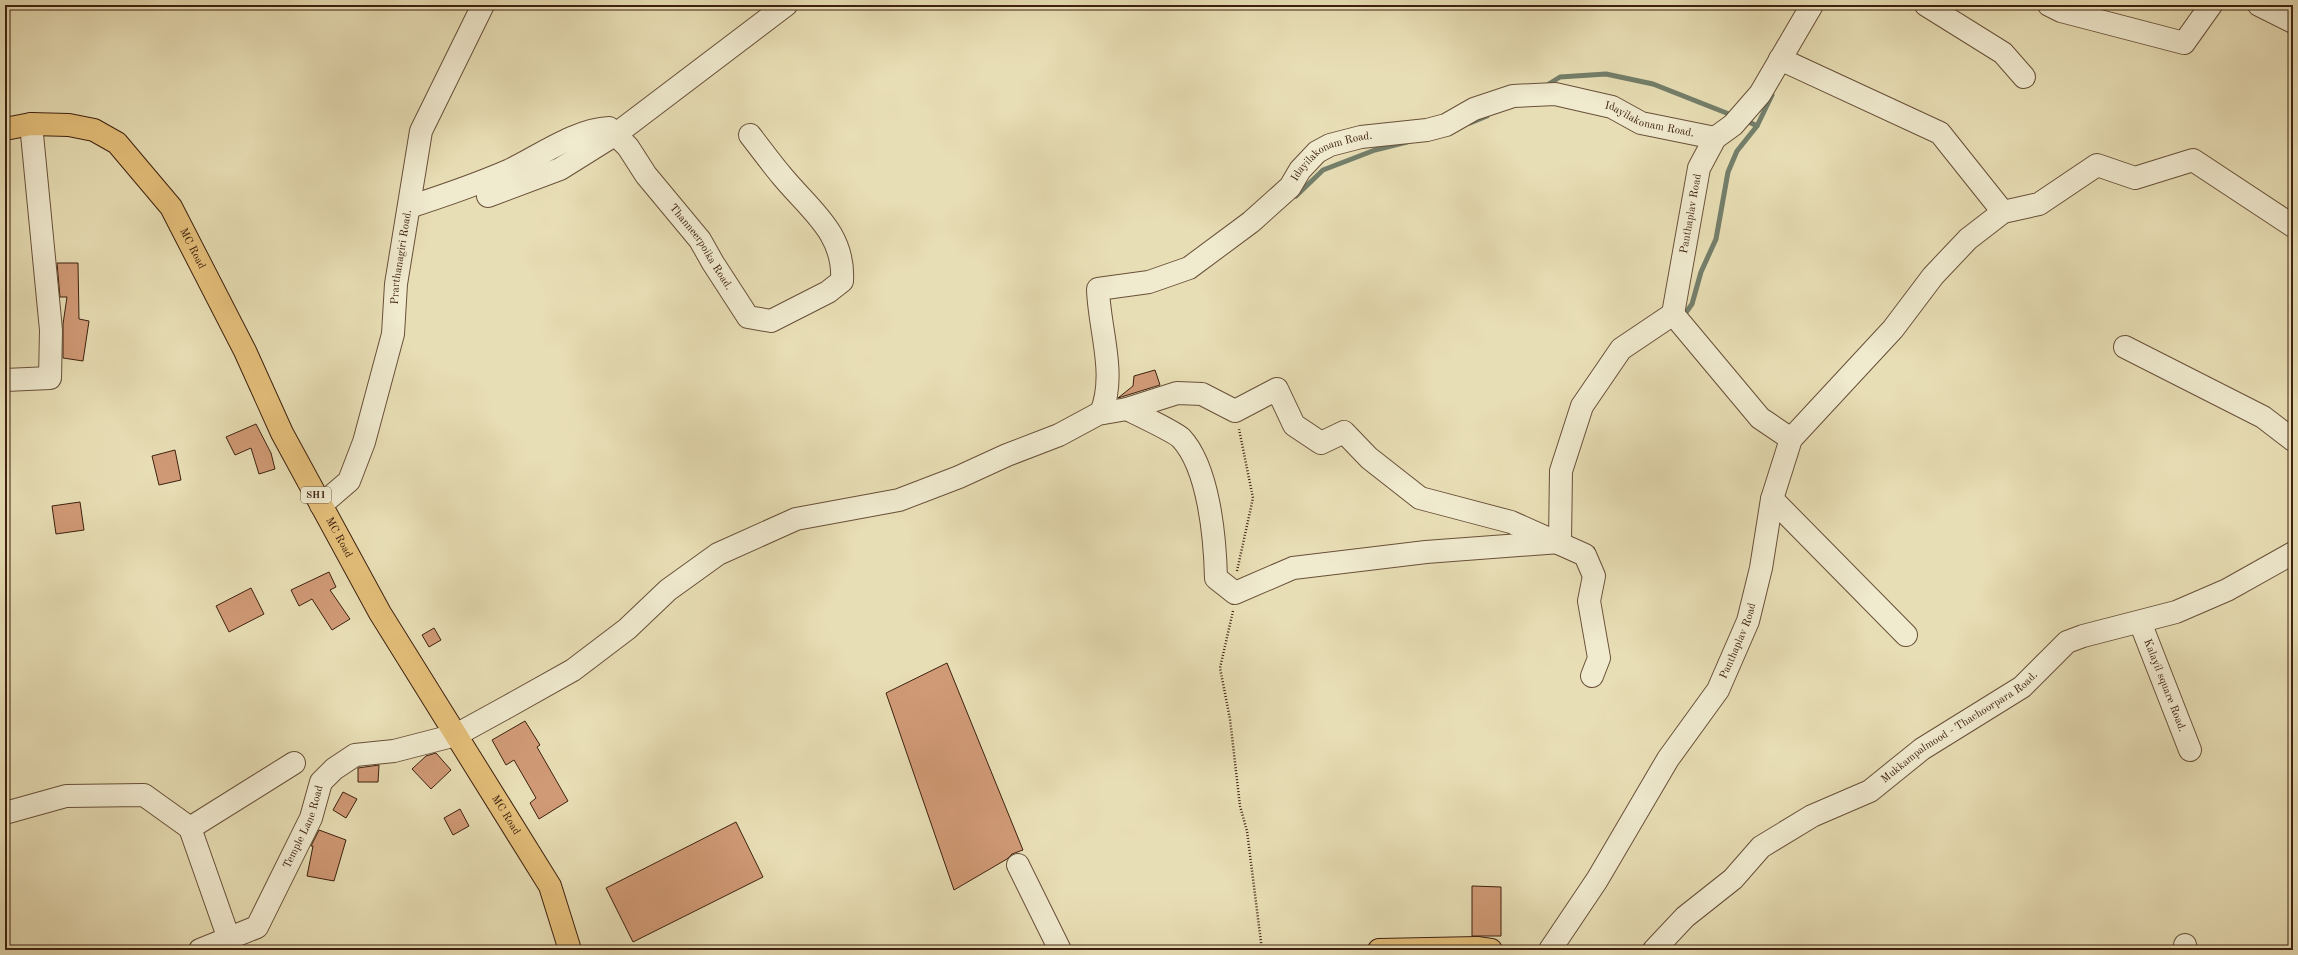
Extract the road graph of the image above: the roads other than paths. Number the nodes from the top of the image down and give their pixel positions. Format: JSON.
{"nodes":[{"id":1,"x":483,"y":5,"type":"edge"},
{"id":2,"x":786,"y":5,"type":"edge"},
{"id":3,"x":1812,"y":5,"type":"edge"},
{"id":4,"x":1926,"y":5,"type":"edge"},
{"id":5,"x":2049,"y":5,"type":"edge"},
{"id":6,"x":2212,"y":5,"type":"edge"},
{"id":7,"x":2259,"y":5,"type":"edge"},
{"id":8,"x":2293,"y":22,"type":"edge"},
{"id":9,"x":1789,"y":63,"type":"junction"},
{"id":10,"x":2024,"y":77,"type":"dead end"},
{"id":11,"x":31,"y":124,"type":"junction"},
{"id":12,"x":5,"y":129,"type":"edge"},
{"id":13,"x":616,"y":134,"type":"junction"},
{"id":14,"x":750,"y":135,"type":"dead end"},
{"id":15,"x":1715,"y":138,"type":"junction"},
{"id":16,"x":488,"y":196,"type":"dead end"},
{"id":17,"x":409,"y":207,"type":"junction"},
{"id":18,"x":2003,"y":212,"type":"junction"},
{"id":19,"x":2293,"y":226,"type":"edge"},
{"id":20,"x":1679,"y":322,"type":"junction"},
{"id":21,"x":2125,"y":347,"type":"dead end"},
{"id":22,"x":5,"y":380,"type":"edge"},
{"id":23,"x":1127,"y":409,"type":"junction"},
{"id":24,"x":1101,"y":413,"type":"junction"},
{"id":25,"x":1792,"y":440,"type":"junction"},
{"id":26,"x":2293,"y":440,"type":"edge"},
{"id":27,"x":1772,"y":499,"type":"junction"},
{"id":28,"x":321,"y":505,"type":"junction"},
{"id":29,"x":1560,"y":542,"type":"junction"},
{"id":30,"x":2293,"y":553,"type":"edge"},
{"id":31,"x":2140,"y":622,"type":"junction"},
{"id":32,"x":1906,"y":635,"type":"dead end"},
{"id":33,"x":1592,"y":676,"type":"dead end"},
{"id":34,"x":456,"y":735,"type":"junction"},
{"id":35,"x":2190,"y":750,"type":"dead end"},
{"id":36,"x":294,"y":763,"type":"dead end"},
{"id":37,"x":5,"y":814,"type":"edge"},
{"id":38,"x":190,"y":828,"type":"junction"},
{"id":39,"x":1018,"y":865,"type":"dead end"},
{"id":40,"x":229,"y":939,"type":"junction"},
{"id":41,"x":200,"y":950,"type":"edge"},
{"id":42,"x":570,"y":950,"type":"edge"},
{"id":43,"x":1060,"y":950,"type":"edge"},
{"id":44,"x":1379,"y":950,"type":"edge"},
{"id":45,"x":1491,"y":950,"type":"edge"},
{"id":46,"x":1550,"y":950,"type":"edge"},
{"id":47,"x":1654,"y":950,"type":"edge"}],
"edges":[{"from":1,"to":17,"type":"street","name":"Prarthanagiri Road."},
{"from":2,"to":13,"type":"street"},
{"from":3,"to":9,"type":"street"},
{"from":4,"to":10,"type":"street"},
{"from":5,"to":6,"type":"street"},
{"from":7,"to":8,"type":"street"},
{"from":9,"to":15,"type":"street","name":"Panthaplav Road"},
{"from":9,"to":18,"type":"street"},
{"from":11,"to":12,"type":"main road","name":"MC Road","number":"SH1"},
{"from":11,"to":22,"type":"street"},
{"from":11,"to":28,"type":"main road","name":"MC Road","number":"SH1"},
{"from":13,"to":14,"type":"street","name":"Thanneerpoika Road."},
{"from":13,"to":16,"type":"street"},
{"from":13,"to":17,"type":"street"},
{"from":15,"to":20,"type":"street","name":"Panthaplav Road"},
{"from":15,"to":24,"type":"street","name":"Idayilakonam Road."},
{"from":17,"to":28,"type":"street","name":"Prarthanagiri Road."},
{"from":18,"to":19,"type":"street"},
{"from":18,"to":25,"type":"street"},
{"from":20,"to":25,"type":"street"},
{"from":20,"to":29,"type":"street"},
{"from":21,"to":26,"type":"street"},
{"from":23,"to":24,"type":"street","name":"Temple Lane Road"},
{"from":23,"to":29,"type":"street","name":"Temple Lane Road"},
{"from":23,"to":29,"type":"street"},
{"from":24,"to":34,"type":"street","name":"Temple Lane Road"},
{"from":25,"to":27,"type":"street","name":"Panthaplav Road"},
{"from":27,"to":32,"type":"street"},
{"from":27,"to":46,"type":"street","name":"Panthaplav Road"},
{"from":28,"to":34,"type":"main road","name":"MC Road","number":"SH1"},
{"from":29,"to":33,"type":"street"},
{"from":30,"to":31,"type":"street","name":"Mukkampalmood - Thachoorpara Road."},
{"from":31,"to":35,"type":"street","name":"Kalayil square Road."},
{"from":31,"to":47,"type":"street","name":"Mukkampalmood - Thachoorpara Road."},
{"from":34,"to":40,"type":"street","name":"Temple Lane Road"},
{"from":34,"to":42,"type":"main road","name":"MC Road","number":"SH1"},
{"from":36,"to":38,"type":"street"},
{"from":37,"to":38,"type":"street"},
{"from":38,"to":40,"type":"street"},
{"from":39,"to":43,"type":"street"},
{"from":40,"to":41,"type":"street","name":"Temple Lane Road"},
{"from":44,"to":45,"type":"main road"}]}
